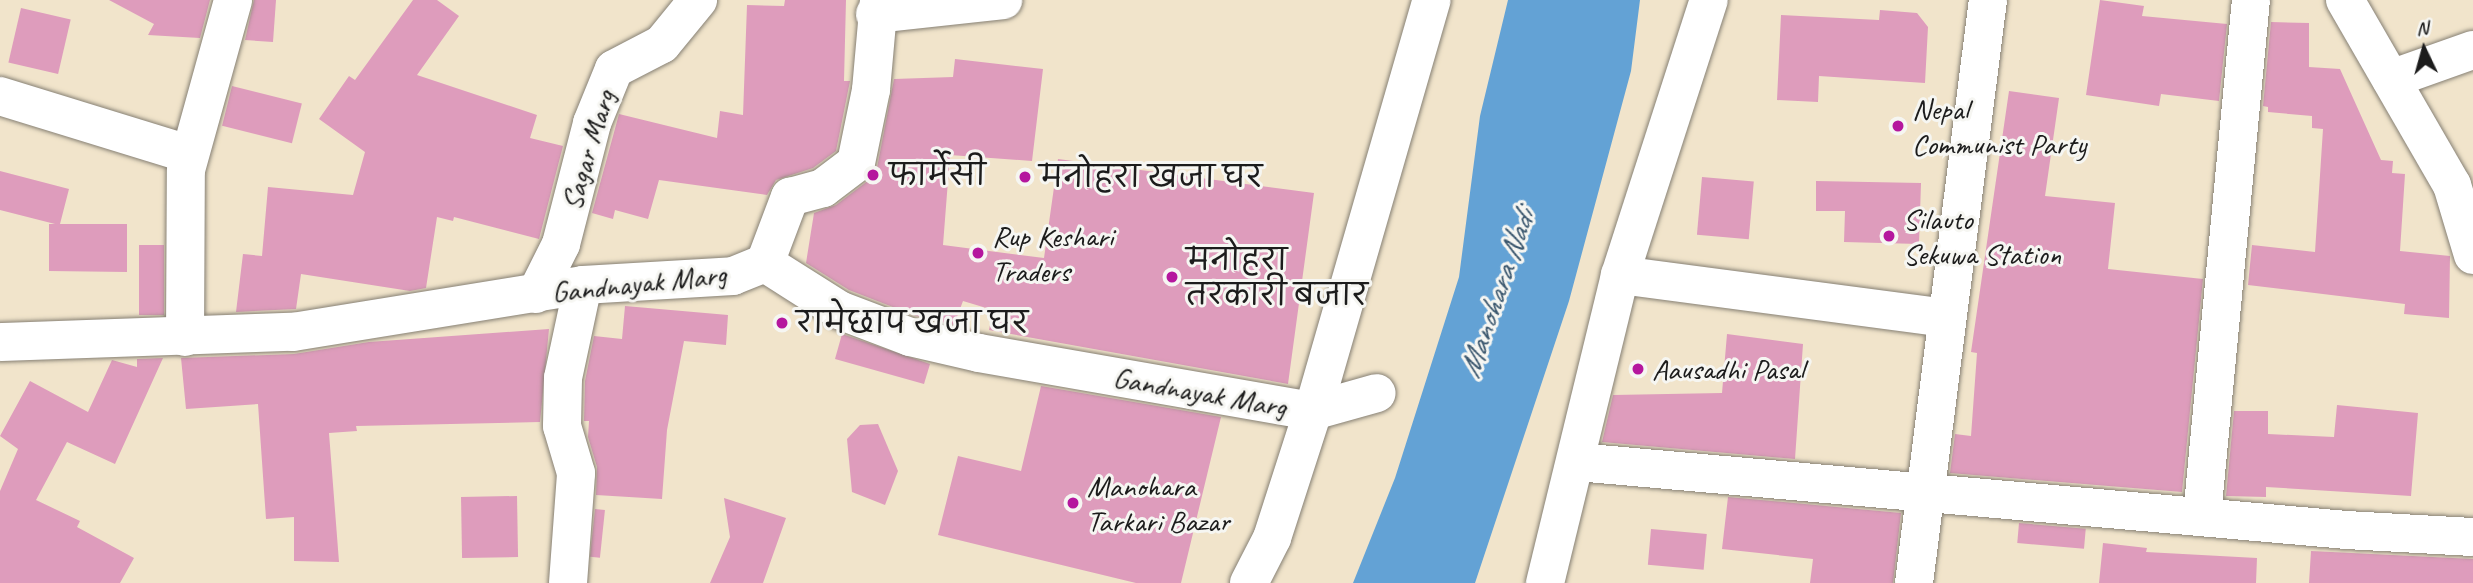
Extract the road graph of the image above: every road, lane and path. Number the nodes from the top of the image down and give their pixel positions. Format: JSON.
{"nodes":[{"id":1,"x":233,"y":0,"type":"edge"},
{"id":2,"x":698,"y":0,"type":"edge"},
{"id":3,"x":1003,"y":0,"type":"edge"},
{"id":4,"x":1432,"y":0,"type":"edge"},
{"id":5,"x":1710,"y":0,"type":"edge"},
{"id":6,"x":1988,"y":0,"type":"edge"},
{"id":7,"x":2251,"y":0,"type":"edge"},
{"id":8,"x":2345,"y":0,"type":"edge"},
{"id":9,"x":877,"y":7,"type":"edge"},
{"id":10,"x":2473,"y":50,"type":"edge"},
{"id":11,"x":2390,"y":79,"type":"junction"},
{"id":12,"x":0,"y":96,"type":"edge"},
{"id":13,"x":189,"y":154,"type":"junction"},
{"id":14,"x":2473,"y":256,"type":"edge"},
{"id":15,"x":765,"y":263,"type":"junction"},
{"id":16,"x":1620,"y":275,"type":"junction"},
{"id":17,"x":583,"y":285,"type":"junction"},
{"id":18,"x":536,"y":294,"type":"junction"},
{"id":19,"x":1945,"y":318,"type":"junction"},
{"id":20,"x":185,"y":337,"type":"junction"},
{"id":21,"x":0,"y":342,"type":"edge"},
{"id":22,"x":1377,"y":393,"type":"dead end"},
{"id":23,"x":1313,"y":411,"type":"junction"},
{"id":24,"x":1577,"y":462,"type":"junction"},
{"id":25,"x":1924,"y":495,"type":"junction"},
{"id":26,"x":2202,"y":516,"type":"junction"},
{"id":27,"x":2473,"y":537,"type":"edge"},
{"id":28,"x":568,"y":583,"type":"edge"},
{"id":29,"x":1250,"y":583,"type":"edge"},
{"id":30,"x":1545,"y":583,"type":"edge"},
{"id":31,"x":1914,"y":583,"type":"edge"}],
"edges":[{"from":1,"to":13,"type":"street"},
{"from":2,"to":18,"type":"street","name":"Sagar Marg"},
{"from":3,"to":9,"type":"street"},
{"from":4,"to":23,"type":"street"},
{"from":5,"to":16,"type":"street"},
{"from":6,"to":19,"type":"street"},
{"from":7,"to":26,"type":"street"},
{"from":8,"to":11,"type":"street"},
{"from":9,"to":15,"type":"street"},
{"from":10,"to":11,"type":"street"},
{"from":11,"to":14,"type":"street"},
{"from":12,"to":13,"type":"street"},
{"from":13,"to":20,"type":"street"},
{"from":15,"to":17,"type":"street","name":"Gandnayak Marg"},
{"from":15,"to":23,"type":"street","name":"Gandnayak Marg"},
{"from":16,"to":19,"type":"street"},
{"from":16,"to":24,"type":"street"},
{"from":17,"to":18,"type":"street","name":"Gandnayak Marg"},
{"from":17,"to":28,"type":"street"},
{"from":18,"to":20,"type":"street","name":"Gandnayak Marg"},
{"from":19,"to":25,"type":"street"},
{"from":20,"to":21,"type":"street","name":"Gandnayak Marg"},
{"from":22,"to":23,"type":"street","name":"Gandnayak Marg"},
{"from":23,"to":29,"type":"street"},
{"from":24,"to":25,"type":"street"},
{"from":24,"to":30,"type":"street"},
{"from":25,"to":26,"type":"street"},
{"from":25,"to":31,"type":"street"},
{"from":26,"to":27,"type":"street"}]}
